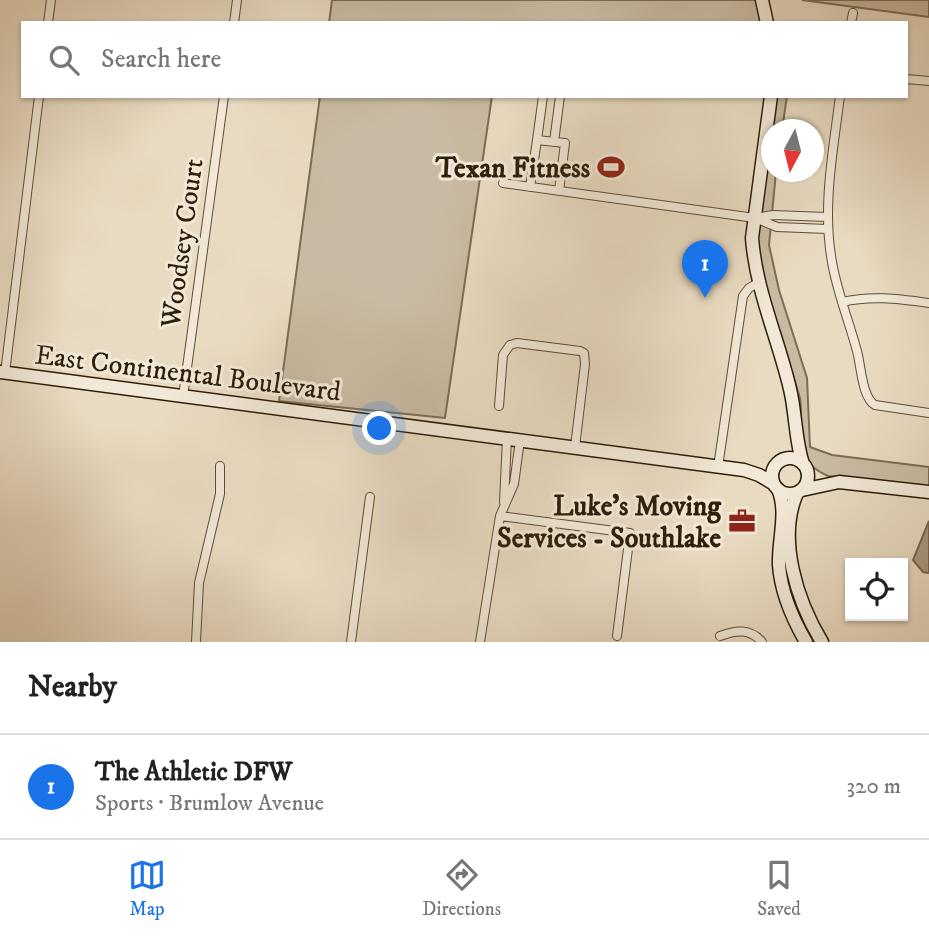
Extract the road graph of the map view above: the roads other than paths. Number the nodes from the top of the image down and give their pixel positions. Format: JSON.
{"nodes":[{"id":1,"x":51,"y":0,"type":"edge"},
{"id":2,"x":237,"y":0,"type":"edge"},
{"id":3,"x":762,"y":0,"type":"edge"},
{"id":4,"x":853,"y":13,"type":"dead end"},
{"id":5,"x":48,"y":21,"type":"edge"},
{"id":6,"x":234,"y":21,"type":"edge"},
{"id":7,"x":767,"y":21,"type":"edge"},
{"id":8,"x":851,"y":21,"type":"edge"},
{"id":9,"x":908,"y":79,"type":"edge"},
{"id":10,"x":929,"y":81,"type":"edge"},
{"id":11,"x":39,"y":98,"type":"edge"},
{"id":12,"x":224,"y":98,"type":"edge"},
{"id":13,"x":543,"y":98,"type":"edge"},
{"id":14,"x":560,"y":98,"type":"edge"},
{"id":15,"x":771,"y":98,"type":"edge"},
{"id":16,"x":840,"y":98,"type":"edge"},
{"id":17,"x":537,"y":140,"type":"junction"},
{"id":18,"x":554,"y":142,"type":"junction"},
{"id":19,"x":503,"y":183,"type":"dead end"},
{"id":20,"x":530,"y":187,"type":"junction"},
{"id":21,"x":559,"y":191,"type":"junction"},
{"id":22,"x":755,"y":218,"type":"junction"},
{"id":23,"x":827,"y":218,"type":"junction"},
{"id":24,"x":828,"y":229,"type":"junction"},
{"id":25,"x":758,"y":283,"type":"junction"},
{"id":26,"x":842,"y":302,"type":"junction"},
{"id":27,"x":929,"y":303,"type":"edge"},
{"id":28,"x":2,"y":373,"type":"edge"},
{"id":29,"x":183,"y":397,"type":"junction"},
{"id":30,"x":499,"y":406,"type":"dead end"},
{"id":31,"x":929,"y":412,"type":"edge"},
{"id":32,"x":795,"y":423,"type":"junction"},
{"id":33,"x":513,"y":439,"type":"junction"},
{"id":34,"x":575,"y":447,"type":"junction"},
{"id":35,"x":780,"y":462,"type":"junction"},
{"id":36,"x":220,"y":466,"type":"dead end"},
{"id":37,"x":804,"y":466,"type":"junction"},
{"id":38,"x":718,"y":467,"type":"junction"},
{"id":39,"x":744,"y":470,"type":"junction"},
{"id":40,"x":839,"y":482,"type":"junction"},
{"id":41,"x":776,"y":486,"type":"junction"},
{"id":42,"x":799,"y":491,"type":"junction"},
{"id":43,"x":929,"y":492,"type":"edge"},
{"id":44,"x":370,"y":497,"type":"dead end"},
{"id":45,"x":504,"y":502,"type":"junction"},
{"id":46,"x":500,"y":516,"type":"junction"},
{"id":47,"x":617,"y":636,"type":"dead end"},
{"id":48,"x":720,"y":636,"type":"dead end"},
{"id":49,"x":196,"y":642,"type":"edge"},
{"id":50,"x":351,"y":642,"type":"edge"},
{"id":51,"x":480,"y":642,"type":"edge"},
{"id":52,"x":762,"y":642,"type":"edge"},
{"id":53,"x":806,"y":642,"type":"edge"},
{"id":54,"x":821,"y":642,"type":"edge"}],
"edges":[{"from":1,"to":5,"type":"street"},
{"from":2,"to":6,"type":"street"},
{"from":3,"to":7,"type":"main road"},
{"from":4,"to":8,"type":"street"},
{"from":9,"to":10,"type":"street"},
{"from":11,"to":28,"type":"street"},
{"from":12,"to":29,"type":"street","name":"Woodsey Court"},
{"from":13,"to":17,"type":"street"},
{"from":14,"to":18,"type":"street"},
{"from":15,"to":22,"type":"main road"},
{"from":16,"to":23,"type":"street"},
{"from":17,"to":18,"type":"street"},
{"from":17,"to":20,"type":"street"},
{"from":18,"to":21,"type":"street"},
{"from":19,"to":20,"type":"street"},
{"from":20,"to":21,"type":"street"},
{"from":21,"to":22,"type":"street"},
{"from":22,"to":23,"type":"street"},
{"from":22,"to":24,"type":"street"},
{"from":22,"to":25,"type":"main road"},
{"from":23,"to":24,"type":"street"},
{"from":24,"to":26,"type":"street"},
{"from":25,"to":32,"type":"main road"},
{"from":25,"to":38,"type":"street"},
{"from":26,"to":27,"type":"street"},
{"from":26,"to":31,"type":"street"},
{"from":28,"to":29,"type":"main road","name":"East Continental Boulevard"},
{"from":29,"to":33,"type":"main road","name":"East Continental Boulevard"},
{"from":30,"to":34,"type":"street"},
{"from":32,"to":35,"type":"main road"},
{"from":32,"to":37,"type":"main road"},
{"from":33,"to":34,"type":"main road","name":"East Continental Boulevard"},
{"from":33,"to":45,"type":"street"},
{"from":33,"to":45,"type":"street"},
{"from":34,"to":38,"type":"main road","name":"East Continental Boulevard"},
{"from":35,"to":37,"type":"main road"},
{"from":35,"to":39,"type":"main road","name":"East Continental Boulevard"},
{"from":35,"to":41,"type":"main road"},
{"from":36,"to":49,"type":"street"},
{"from":37,"to":40,"type":"main road"},
{"from":37,"to":42,"type":"main road"},
{"from":38,"to":39,"type":"main road","name":"East Continental Boulevard"},
{"from":39,"to":41,"type":"main road","name":"East Continental Boulevard"},
{"from":40,"to":42,"type":"main road"},
{"from":40,"to":43,"type":"main road"},
{"from":41,"to":42,"type":"main road"},
{"from":41,"to":53,"type":"main road"},
{"from":42,"to":54,"type":"main road"},
{"from":44,"to":50,"type":"street"},
{"from":45,"to":46,"type":"street"},
{"from":46,"to":47,"type":"street"},
{"from":46,"to":51,"type":"street"},
{"from":48,"to":52,"type":"street"}]}
